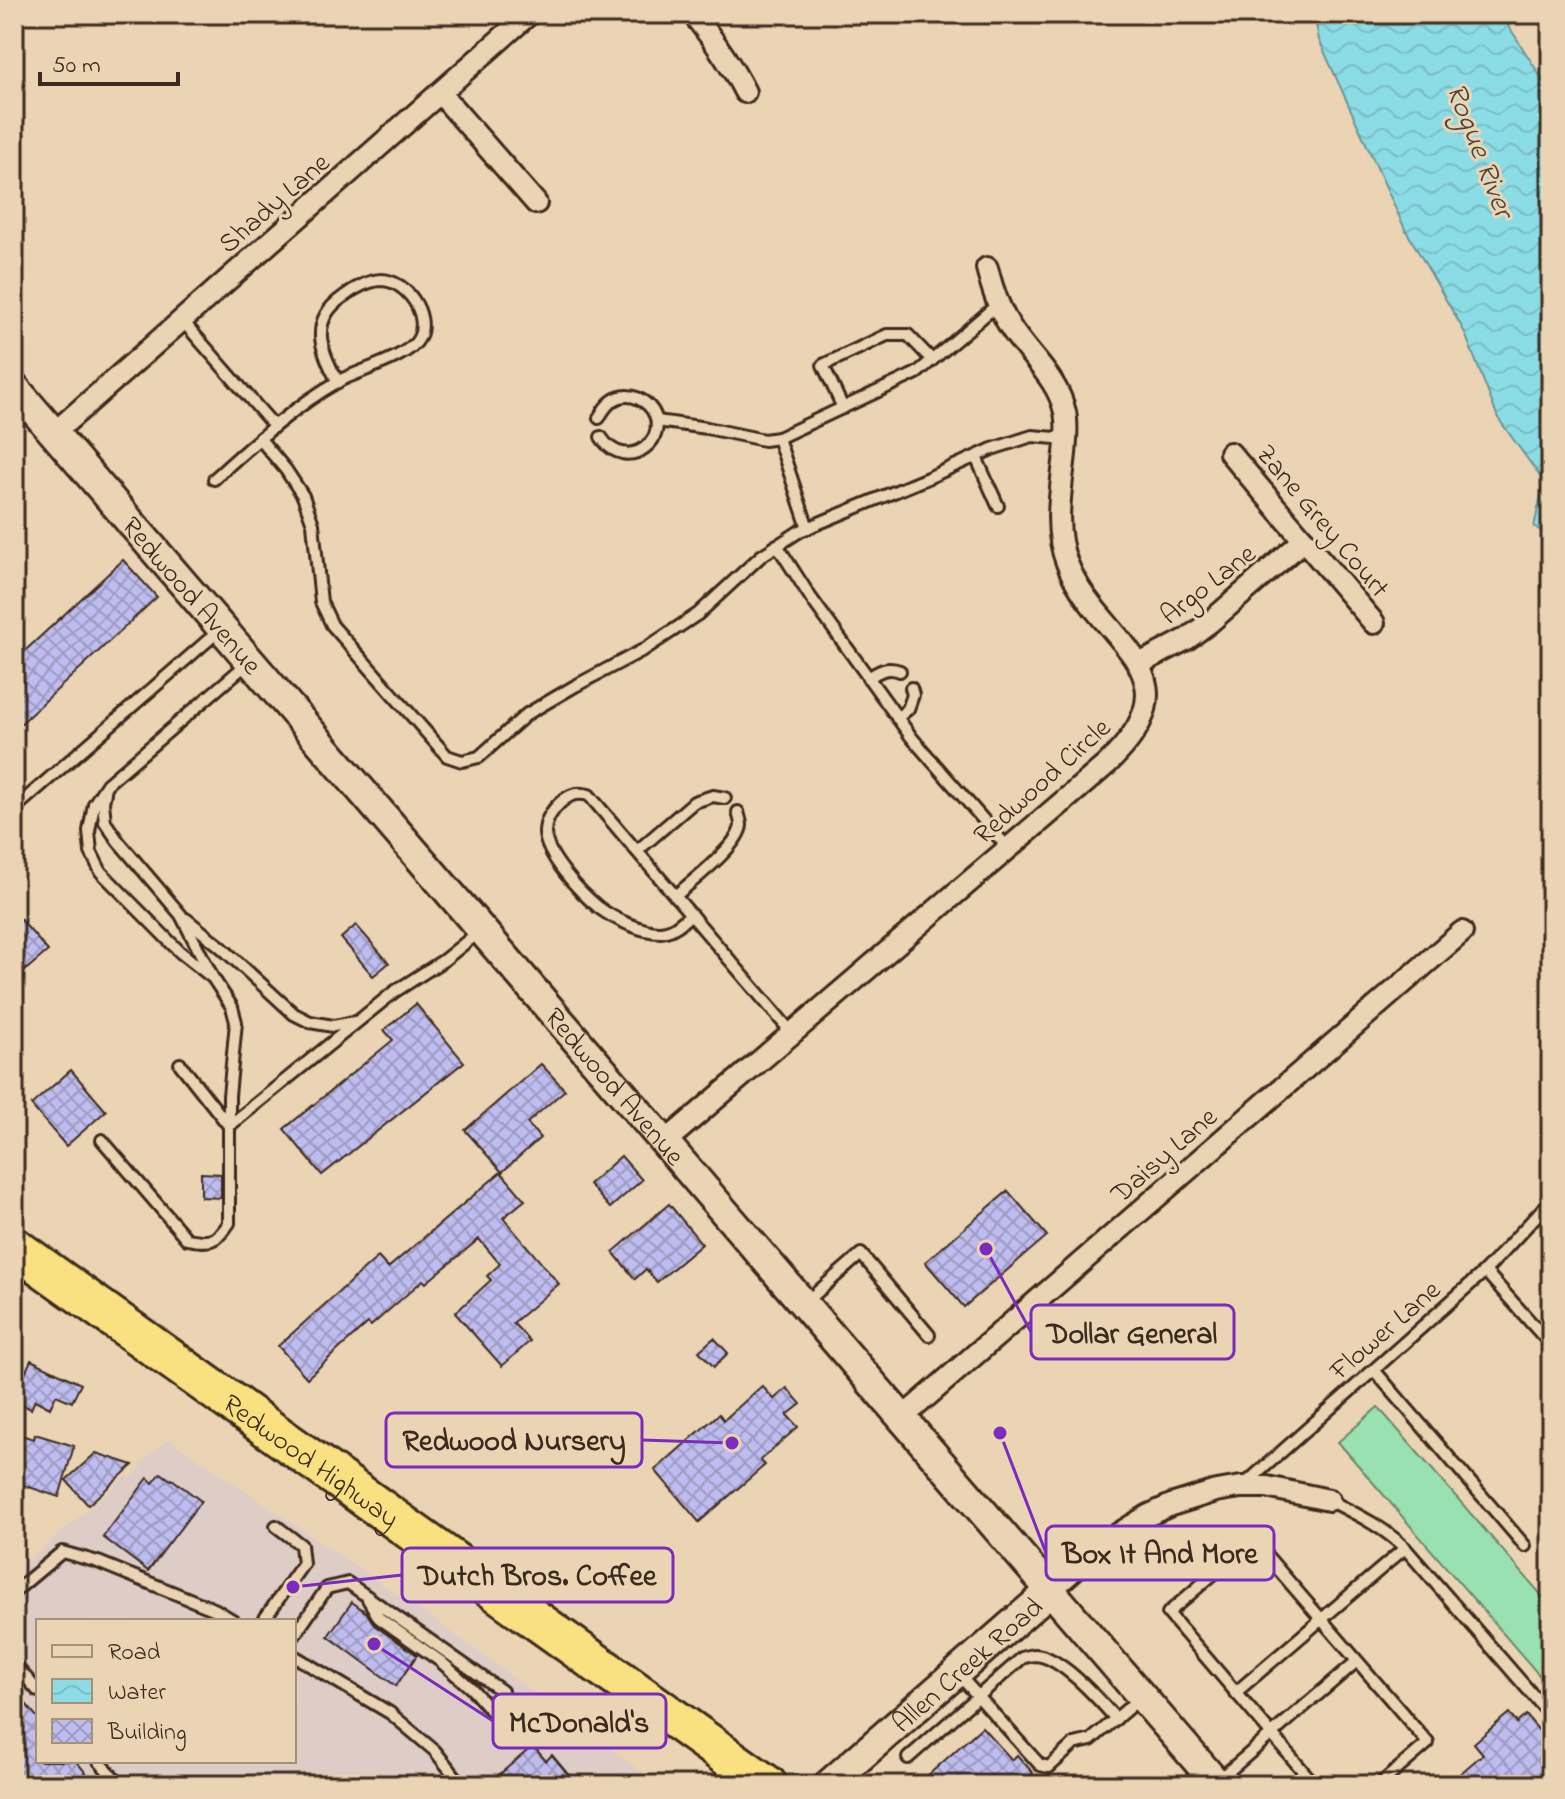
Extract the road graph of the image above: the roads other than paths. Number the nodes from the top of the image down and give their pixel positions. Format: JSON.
{"nodes":[{"id":1,"x":529,"y":14,"type":"edge"},
{"id":2,"x":693,"y":14,"type":"edge"},
{"id":3,"x":745,"y":92,"type":"dead end"},
{"id":4,"x":440,"y":93,"type":"junction"},
{"id":5,"x":536,"y":203,"type":"dead end"},
{"id":6,"x":987,"y":268,"type":"dead end"},
{"id":7,"x":998,"y":304,"type":"junction"},
{"id":8,"x":181,"y":319,"type":"junction"},
{"id":9,"x":932,"y":360,"type":"junction"},
{"id":10,"x":338,"y":382,"type":"junction"},
{"id":11,"x":14,"y":387,"type":"edge"},
{"id":12,"x":843,"y":408,"type":"junction"},
{"id":13,"x":599,"y":418,"type":"dead end"},
{"id":14,"x":657,"y":421,"type":"junction"},
{"id":15,"x":274,"y":426,"type":"junction"},
{"id":16,"x":54,"y":433,"type":"junction"},
{"id":17,"x":601,"y":437,"type":"dead end"},
{"id":18,"x":778,"y":438,"type":"junction"},
{"id":19,"x":260,"y":439,"type":"junction"},
{"id":20,"x":1067,"y":439,"type":"junction"},
{"id":21,"x":1230,"y":453,"type":"dead end"},
{"id":22,"x":976,"y":457,"type":"junction"},
{"id":23,"x":214,"y":479,"type":"dead end"},
{"id":24,"x":998,"y":506,"type":"dead end"},
{"id":25,"x":808,"y":528,"type":"junction"},
{"id":26,"x":1304,"y":540,"type":"junction"},
{"id":27,"x":777,"y":545,"type":"junction"},
{"id":28,"x":1374,"y":623,"type":"dead end"},
{"id":29,"x":222,"y":627,"type":"junction"},
{"id":30,"x":251,"y":661,"type":"junction"},
{"id":31,"x":1139,"y":664,"type":"junction"},
{"id":32,"x":900,"y":671,"type":"dead end"},
{"id":33,"x":868,"y":678,"type":"junction"},
{"id":34,"x":911,"y":688,"type":"dead end"},
{"id":35,"x":897,"y":718,"type":"junction"},
{"id":36,"x":107,"y":784,"type":"junction"},
{"id":37,"x":725,"y":798,"type":"dead end"},
{"id":38,"x":14,"y":809,"type":"edge"},
{"id":39,"x":738,"y":812,"type":"dead end"},
{"id":40,"x":1008,"y":848,"type":"junction"},
{"id":41,"x":637,"y":851,"type":"junction"},
{"id":42,"x":675,"y":896,"type":"junction"},
{"id":43,"x":691,"y":914,"type":"junction"},
{"id":44,"x":181,"y":915,"type":"junction"},
{"id":45,"x":482,"y":929,"type":"junction"},
{"id":46,"x":1462,"y":932,"type":"dead end"},
{"id":47,"x":213,"y":978,"type":"junction"},
{"id":48,"x":358,"y":1021,"type":"junction"},
{"id":49,"x":792,"y":1033,"type":"junction"},
{"id":50,"x":180,"y":1064,"type":"dead end"},
{"id":51,"x":229,"y":1126,"type":"junction"},
{"id":52,"x":102,"y":1140,"type":"dead end"},
{"id":53,"x":665,"y":1142,"type":"junction"},
{"id":54,"x":1551,"y":1200,"type":"edge"},
{"id":55,"x":14,"y":1247,"type":"edge"},
{"id":56,"x":1485,"y":1271,"type":"junction"},
{"id":57,"x":804,"y":1304,"type":"junction"},
{"id":58,"x":929,"y":1335,"type":"dead end"},
{"id":59,"x":1551,"y":1345,"type":"edge"},
{"id":60,"x":1374,"y":1370,"type":"junction"},
{"id":61,"x":902,"y":1418,"type":"junction"},
{"id":62,"x":1241,"y":1487,"type":"junction"},
{"id":63,"x":1329,"y":1500,"type":"joint"},
{"id":64,"x":276,"y":1526,"type":"dead end"},
{"id":65,"x":1525,"y":1546,"type":"dead end"},
{"id":66,"x":1405,"y":1548,"type":"junction"},
{"id":67,"x":1050,"y":1591,"type":"junction"},
{"id":68,"x":14,"y":1592,"type":"edge"},
{"id":69,"x":366,"y":1596,"type":"junction"},
{"id":70,"x":231,"y":1619,"type":"edge"},
{"id":71,"x":264,"y":1619,"type":"edge"},
{"id":72,"x":1322,"y":1619,"type":"junction"},
{"id":73,"x":296,"y":1633,"type":"edge"},
{"id":74,"x":296,"y":1657,"type":"edge"},
{"id":75,"x":1357,"y":1661,"type":"junction"},
{"id":76,"x":14,"y":1664,"type":"edge"},
{"id":77,"x":956,"y":1672,"type":"junction"},
{"id":78,"x":36,"y":1689,"type":"edge"},
{"id":79,"x":502,"y":1691,"type":"dead end"},
{"id":80,"x":1235,"y":1693,"type":"junction"},
{"id":81,"x":978,"y":1697,"type":"junction"},
{"id":82,"x":1141,"y":1697,"type":"junction"},
{"id":83,"x":1551,"y":1716,"type":"edge"},
{"id":84,"x":1116,"y":1719,"type":"junction"},
{"id":85,"x":500,"y":1721,"type":"dead end"},
{"id":86,"x":1272,"y":1735,"type":"junction"},
{"id":87,"x":908,"y":1758,"type":"dead end"},
{"id":88,"x":101,"y":1763,"type":"edge"},
{"id":89,"x":1217,"y":1784,"type":"edge"},
{"id":90,"x":120,"y":1785,"type":"edge"},
{"id":91,"x":462,"y":1785,"type":"edge"},
{"id":92,"x":767,"y":1785,"type":"edge"},
{"id":93,"x":828,"y":1785,"type":"edge"},
{"id":94,"x":1315,"y":1785,"type":"edge"},
{"id":95,"x":1379,"y":1785,"type":"edge"}],
"edges":[{"from":1,"to":4,"type":"street","name":"Shady Lane"},
{"from":2,"to":3,"type":"street"},
{"from":4,"to":5,"type":"street"},
{"from":4,"to":8,"type":"street","name":"Shady Lane"},
{"from":6,"to":7,"type":"street","name":"Redwood Circle"},
{"from":7,"to":9,"type":"lane"},
{"from":7,"to":20,"type":"street","name":"Redwood Circle"},
{"from":8,"to":15,"type":"lane"},
{"from":8,"to":16,"type":"street","name":"Shady Lane"},
{"from":9,"to":12,"type":"lane"},
{"from":9,"to":12,"type":"lane"},
{"from":10,"to":10,"type":"lane"},
{"from":10,"to":15,"type":"lane"},
{"from":11,"to":16,"type":"main road","name":"Redwood Avenue"},
{"from":12,"to":18,"type":"lane"},
{"from":13,"to":14,"type":"lane"},
{"from":14,"to":17,"type":"lane"},
{"from":14,"to":18,"type":"lane"},
{"from":15,"to":19,"type":"lane"},
{"from":16,"to":29,"type":"main road","name":"Redwood Avenue"},
{"from":18,"to":25,"type":"lane"},
{"from":19,"to":23,"type":"lane"},
{"from":19,"to":27,"type":"lane"},
{"from":20,"to":22,"type":"lane"},
{"from":20,"to":31,"type":"street","name":"Redwood Circle"},
{"from":21,"to":26,"type":"street","name":"Zane Grey Court"},
{"from":22,"to":24,"type":"lane"},
{"from":22,"to":25,"type":"lane"},
{"from":25,"to":27,"type":"lane"},
{"from":26,"to":28,"type":"street","name":"Zane Grey Court"},
{"from":26,"to":31,"type":"street","name":"Argo Lane"},
{"from":27,"to":33,"type":"lane"},
{"from":29,"to":30,"type":"main road","name":"Redwood Avenue"},
{"from":29,"to":38,"type":"lane"},
{"from":30,"to":36,"type":"lane"},
{"from":30,"to":45,"type":"main road","name":"Redwood Avenue"},
{"from":31,"to":40,"type":"street","name":"Redwood Circle"},
{"from":32,"to":33,"type":"lane"},
{"from":33,"to":35,"type":"lane"},
{"from":34,"to":35,"type":"lane"},
{"from":35,"to":40,"type":"lane"},
{"from":36,"to":44,"type":"lane"},
{"from":36,"to":47,"type":"lane"},
{"from":37,"to":41,"type":"lane"},
{"from":39,"to":42,"type":"lane"},
{"from":40,"to":49,"type":"street","name":"Redwood Circle"},
{"from":41,"to":42,"type":"lane"},
{"from":41,"to":43,"type":"lane"},
{"from":42,"to":43,"type":"lane"},
{"from":43,"to":49,"type":"lane"},
{"from":44,"to":47,"type":"lane"},
{"from":44,"to":48,"type":"lane"},
{"from":45,"to":48,"type":"lane"},
{"from":45,"to":53,"type":"main road","name":"Redwood Avenue"},
{"from":46,"to":61,"type":"street","name":"Daisy Lane"},
{"from":47,"to":51,"type":"lane"},
{"from":48,"to":51,"type":"lane"},
{"from":49,"to":53,"type":"street","name":"Redwood Circle"},
{"from":50,"to":51,"type":"lane"},
{"from":51,"to":52,"type":"lane"},
{"from":53,"to":57,"type":"main road","name":"Redwood Avenue"},
{"from":54,"to":56,"type":"lane","name":"Flower Lane"},
{"from":55,"to":92,"type":"highway","name":"Redwood Highway"},
{"from":56,"to":59,"type":"lane"},
{"from":56,"to":60,"type":"lane","name":"Flower Lane"},
{"from":57,"to":58,"type":"lane"},
{"from":57,"to":61,"type":"main road","name":"Redwood Avenue"},
{"from":60,"to":62,"type":"lane","name":"Flower Lane"},
{"from":60,"to":65,"type":"lane"},
{"from":61,"to":67,"type":"main road","name":"Redwood Avenue"},
{"from":62,"to":63,"type":"street","name":"Allen Creek Road"},
{"from":62,"to":67,"type":"street","name":"Allen Creek Road"},
{"from":63,"to":66,"type":"lane"},
{"from":64,"to":71,"type":"lane"},
{"from":66,"to":72,"type":"lane"},
{"from":66,"to":83,"type":"lane"},
{"from":67,"to":77,"type":"main road","name":"Allen Creek Road"},
{"from":67,"to":82,"type":"main road","name":"Redwood Avenue"},
{"from":68,"to":70,"type":"lane"},
{"from":69,"to":73,"type":"lane"},
{"from":69,"to":79,"type":"lane"},
{"from":69,"to":85,"type":"lane"},
{"from":72,"to":75,"type":"lane"},
{"from":72,"to":80,"type":"lane"},
{"from":72,"to":80,"type":"lane"},
{"from":74,"to":91,"type":"lane"},
{"from":75,"to":86,"type":"lane"},
{"from":75,"to":95,"type":"lane"},
{"from":76,"to":78,"type":"lane"},
{"from":77,"to":81,"type":"lane"},
{"from":77,"to":93,"type":"main road","name":"Allen Creek Road"},
{"from":80,"to":86,"type":"lane"},
{"from":81,"to":84,"type":"lane"},
{"from":81,"to":84,"type":"lane"},
{"from":81,"to":87,"type":"lane"},
{"from":82,"to":84,"type":"lane"},
{"from":82,"to":89,"type":"main road","name":"Redwood Avenue"},
{"from":86,"to":89,"type":"lane"},
{"from":86,"to":94,"type":"lane"},
{"from":88,"to":90,"type":"lane"}]}
